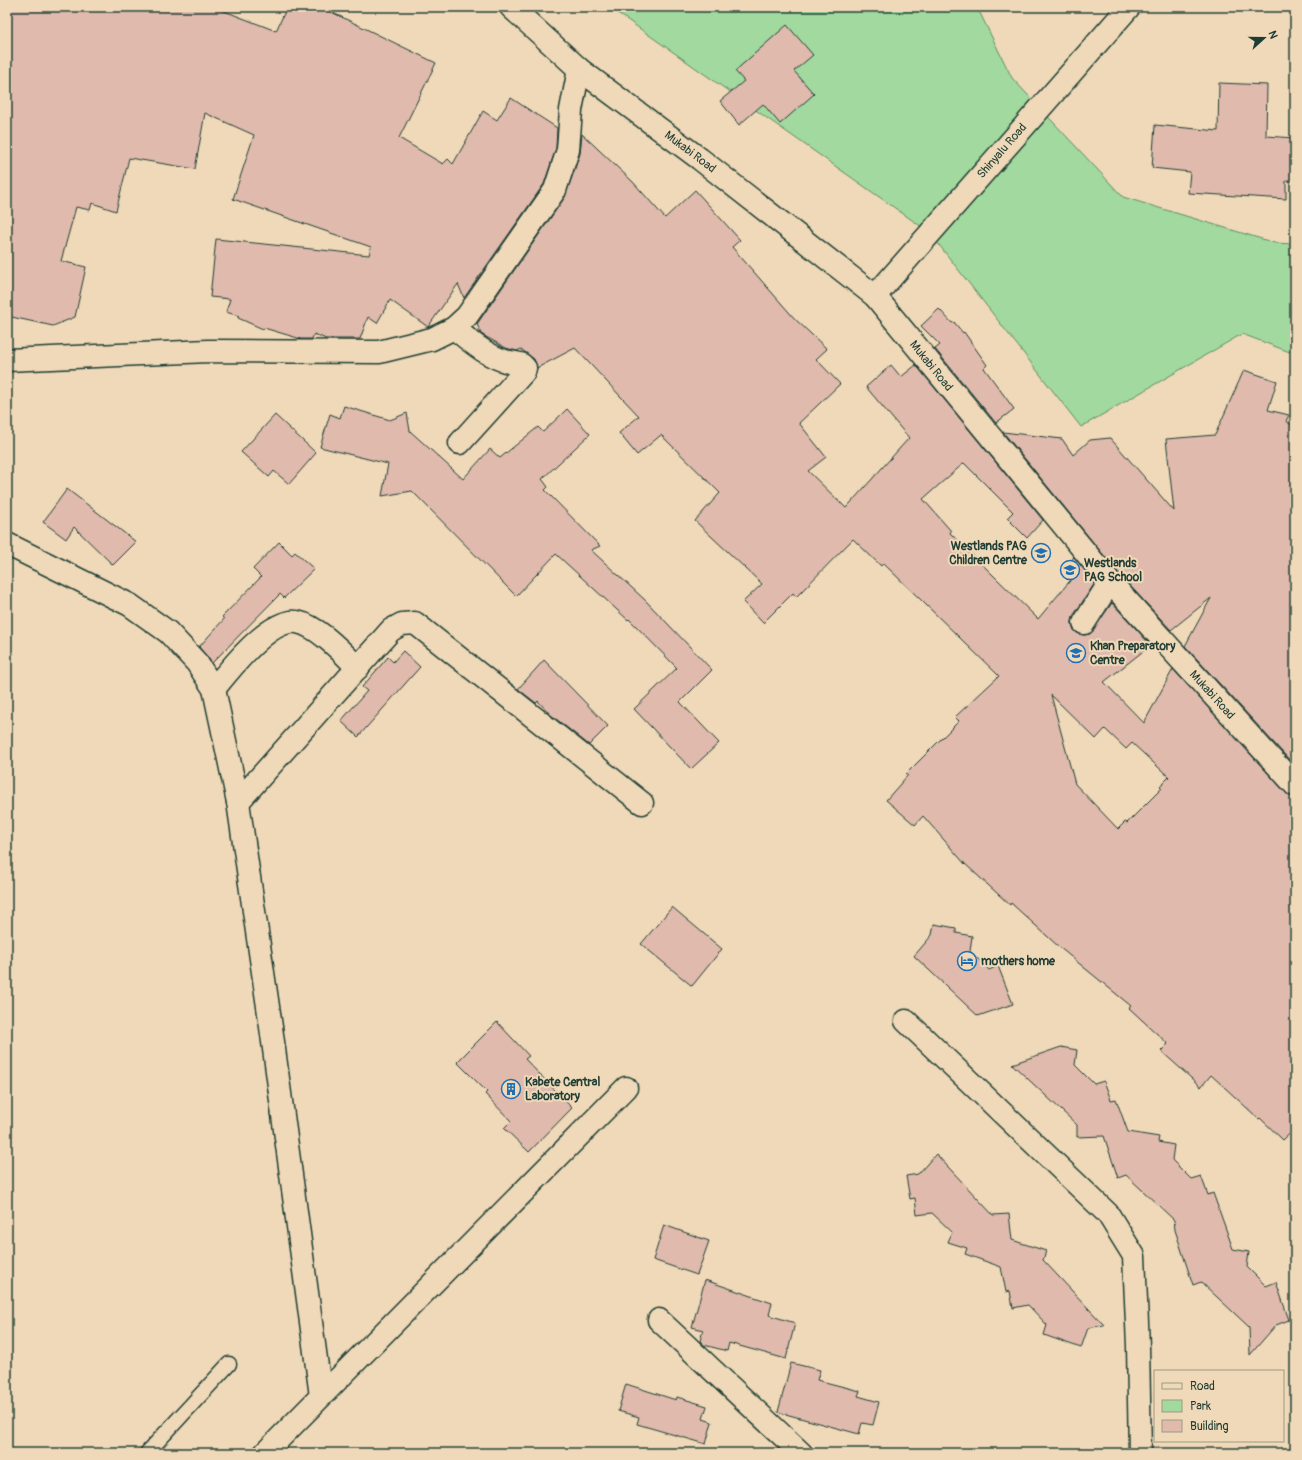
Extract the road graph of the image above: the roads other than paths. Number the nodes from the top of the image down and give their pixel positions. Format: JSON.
{"nodes":[{"id":1,"x":511,"y":7,"type":"edge"},
{"id":2,"x":1129,"y":7,"type":"edge"},
{"id":3,"x":579,"y":70,"type":"junction"},
{"id":4,"x":875,"y":296,"type":"junction"},
{"id":5,"x":454,"y":328,"type":"junction"},
{"id":6,"x":7,"y":360,"type":"edge"},
{"id":7,"x":460,"y":442,"type":"dead end"},
{"id":8,"x":7,"y":544,"type":"edge"},
{"id":9,"x":1110,"y":582,"type":"junction"},
{"id":10,"x":1084,"y":623,"type":"dead end"},
{"id":11,"x":358,"y":668,"type":"junction"},
{"id":12,"x":214,"y":689,"type":"junction"},
{"id":13,"x":1295,"y":785,"type":"edge"},
{"id":14,"x":238,"y":802,"type":"junction"},
{"id":15,"x":642,"y":803,"type":"dead end"},
{"id":16,"x":906,"y":1020,"type":"dead end"},
{"id":17,"x":626,"y":1088,"type":"dead end"},
{"id":18,"x":659,"y":1320,"type":"dead end"},
{"id":19,"x":229,"y":1364,"type":"dead end"},
{"id":20,"x":321,"y":1396,"type":"junction"},
{"id":21,"x":147,"y":1453,"type":"edge"},
{"id":22,"x":265,"y":1453,"type":"edge"},
{"id":23,"x":801,"y":1453,"type":"edge"},
{"id":24,"x":1140,"y":1453,"type":"edge"}],
"edges":[{"from":1,"to":3,"type":"street","name":"Mukabi Road"},
{"from":2,"to":4,"type":"street","name":"Shinyalu Road"},
{"from":3,"to":4,"type":"street","name":"Mukabi Road"},
{"from":3,"to":5,"type":"street"},
{"from":4,"to":9,"type":"street","name":"Mukabi Road"},
{"from":5,"to":6,"type":"street"},
{"from":5,"to":7,"type":"street"},
{"from":8,"to":12,"type":"street"},
{"from":9,"to":10,"type":"street"},
{"from":9,"to":13,"type":"street","name":"Mukabi Road"},
{"from":11,"to":12,"type":"street"},
{"from":11,"to":14,"type":"street"},
{"from":11,"to":15,"type":"street"},
{"from":12,"to":14,"type":"street"},
{"from":14,"to":20,"type":"street"},
{"from":16,"to":24,"type":"street"},
{"from":17,"to":20,"type":"street"},
{"from":18,"to":23,"type":"street"},
{"from":19,"to":21,"type":"lane"},
{"from":20,"to":22,"type":"street"}]}
